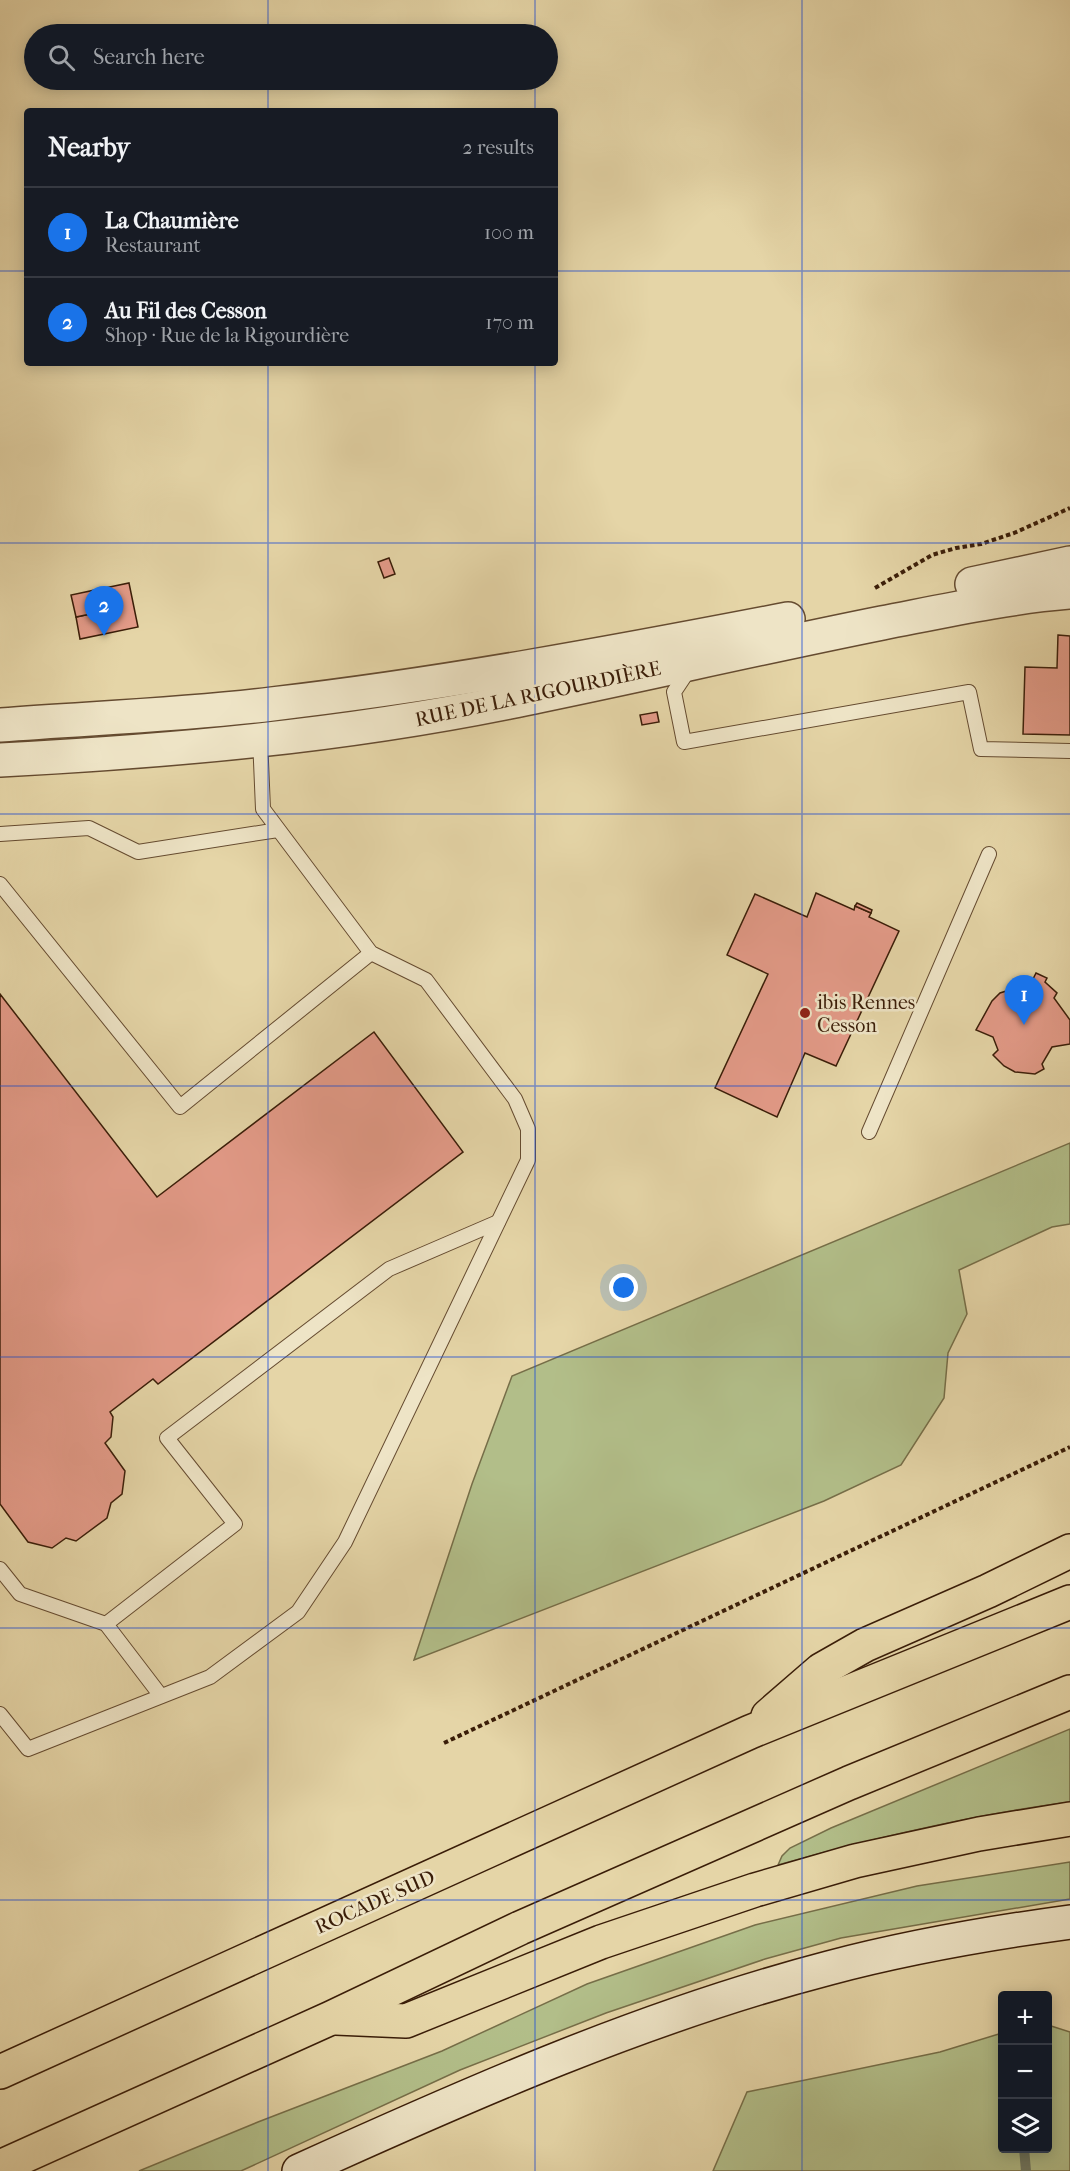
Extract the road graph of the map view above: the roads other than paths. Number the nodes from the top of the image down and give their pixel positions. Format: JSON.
{"nodes":[{"id":1,"x":1070,"y":563,"type":"edge"},
{"id":2,"x":1070,"y":592,"type":"edge"},
{"id":3,"x":659,"y":684,"type":"junction"},
{"id":4,"x":259,"y":723,"type":"junction"},
{"id":5,"x":0,"y":724,"type":"edge"},
{"id":6,"x":1070,"y":751,"type":"edge"},
{"id":7,"x":0,"y":760,"type":"edge"},
{"id":8,"x":278,"y":830,"type":"junction"},
{"id":9,"x":0,"y":834,"type":"edge"},
{"id":10,"x":989,"y":854,"type":"dead end"},
{"id":11,"x":0,"y":884,"type":"edge"},
{"id":12,"x":371,"y":953,"type":"junction"},
{"id":13,"x":869,"y":1132,"type":"dead end"},
{"id":14,"x":498,"y":1222,"type":"junction"},
{"id":15,"x":1070,"y":1551,"type":"edge"},
{"id":16,"x":0,"y":1569,"type":"edge"},
{"id":17,"x":1070,"y":1602,"type":"edge"},
{"id":18,"x":106,"y":1624,"type":"junction"},
{"id":19,"x":1070,"y":1692,"type":"edge"},
{"id":20,"x":161,"y":1696,"type":"junction"},
{"id":21,"x":0,"y":1714,"type":"edge"},
{"id":22,"x":750,"y":1732,"type":"junction"},
{"id":23,"x":1070,"y":1819,"type":"edge"},
{"id":24,"x":1070,"y":1922,"type":"edge"},
{"id":25,"x":331,"y":2018,"type":"junction"},
{"id":26,"x":0,"y":2072,"type":"edge"},
{"id":27,"x":0,"y":2167,"type":"edge"},
{"id":28,"x":299,"y":2171,"type":"edge"}],
"edges":[{"from":1,"to":4,"type":"street","name":"RUE DE LA RIGOURDIÈRE"},
{"from":2,"to":3,"type":"street","name":"RUE DE LA RIGOURDIÈRE"},
{"from":3,"to":4,"type":"street","name":"RUE DE LA RIGOURDIÈRE"},
{"from":3,"to":6,"type":"lane"},
{"from":4,"to":5,"type":"street","name":"RUE DE LA RIGOURDIÈRE"},
{"from":4,"to":7,"type":"street","name":"RUE DE LA RIGOURDIÈRE"},
{"from":4,"to":8,"type":"lane"},
{"from":8,"to":9,"type":"lane"},
{"from":8,"to":12,"type":"lane"},
{"from":10,"to":13,"type":"lane"},
{"from":11,"to":12,"type":"lane"},
{"from":12,"to":14,"type":"lane"},
{"from":14,"to":18,"type":"lane"},
{"from":14,"to":20,"type":"lane"},
{"from":15,"to":22,"type":"highway"},
{"from":16,"to":18,"type":"lane"},
{"from":17,"to":22,"type":"highway"},
{"from":18,"to":20,"type":"lane"},
{"from":19,"to":25,"type":"highway"},
{"from":20,"to":21,"type":"lane"},
{"from":22,"to":26,"type":"highway","name":"ROCADE SUD"},
{"from":23,"to":25,"type":"highway"},
{"from":24,"to":28,"type":"street"},
{"from":25,"to":27,"type":"highway"}]}
